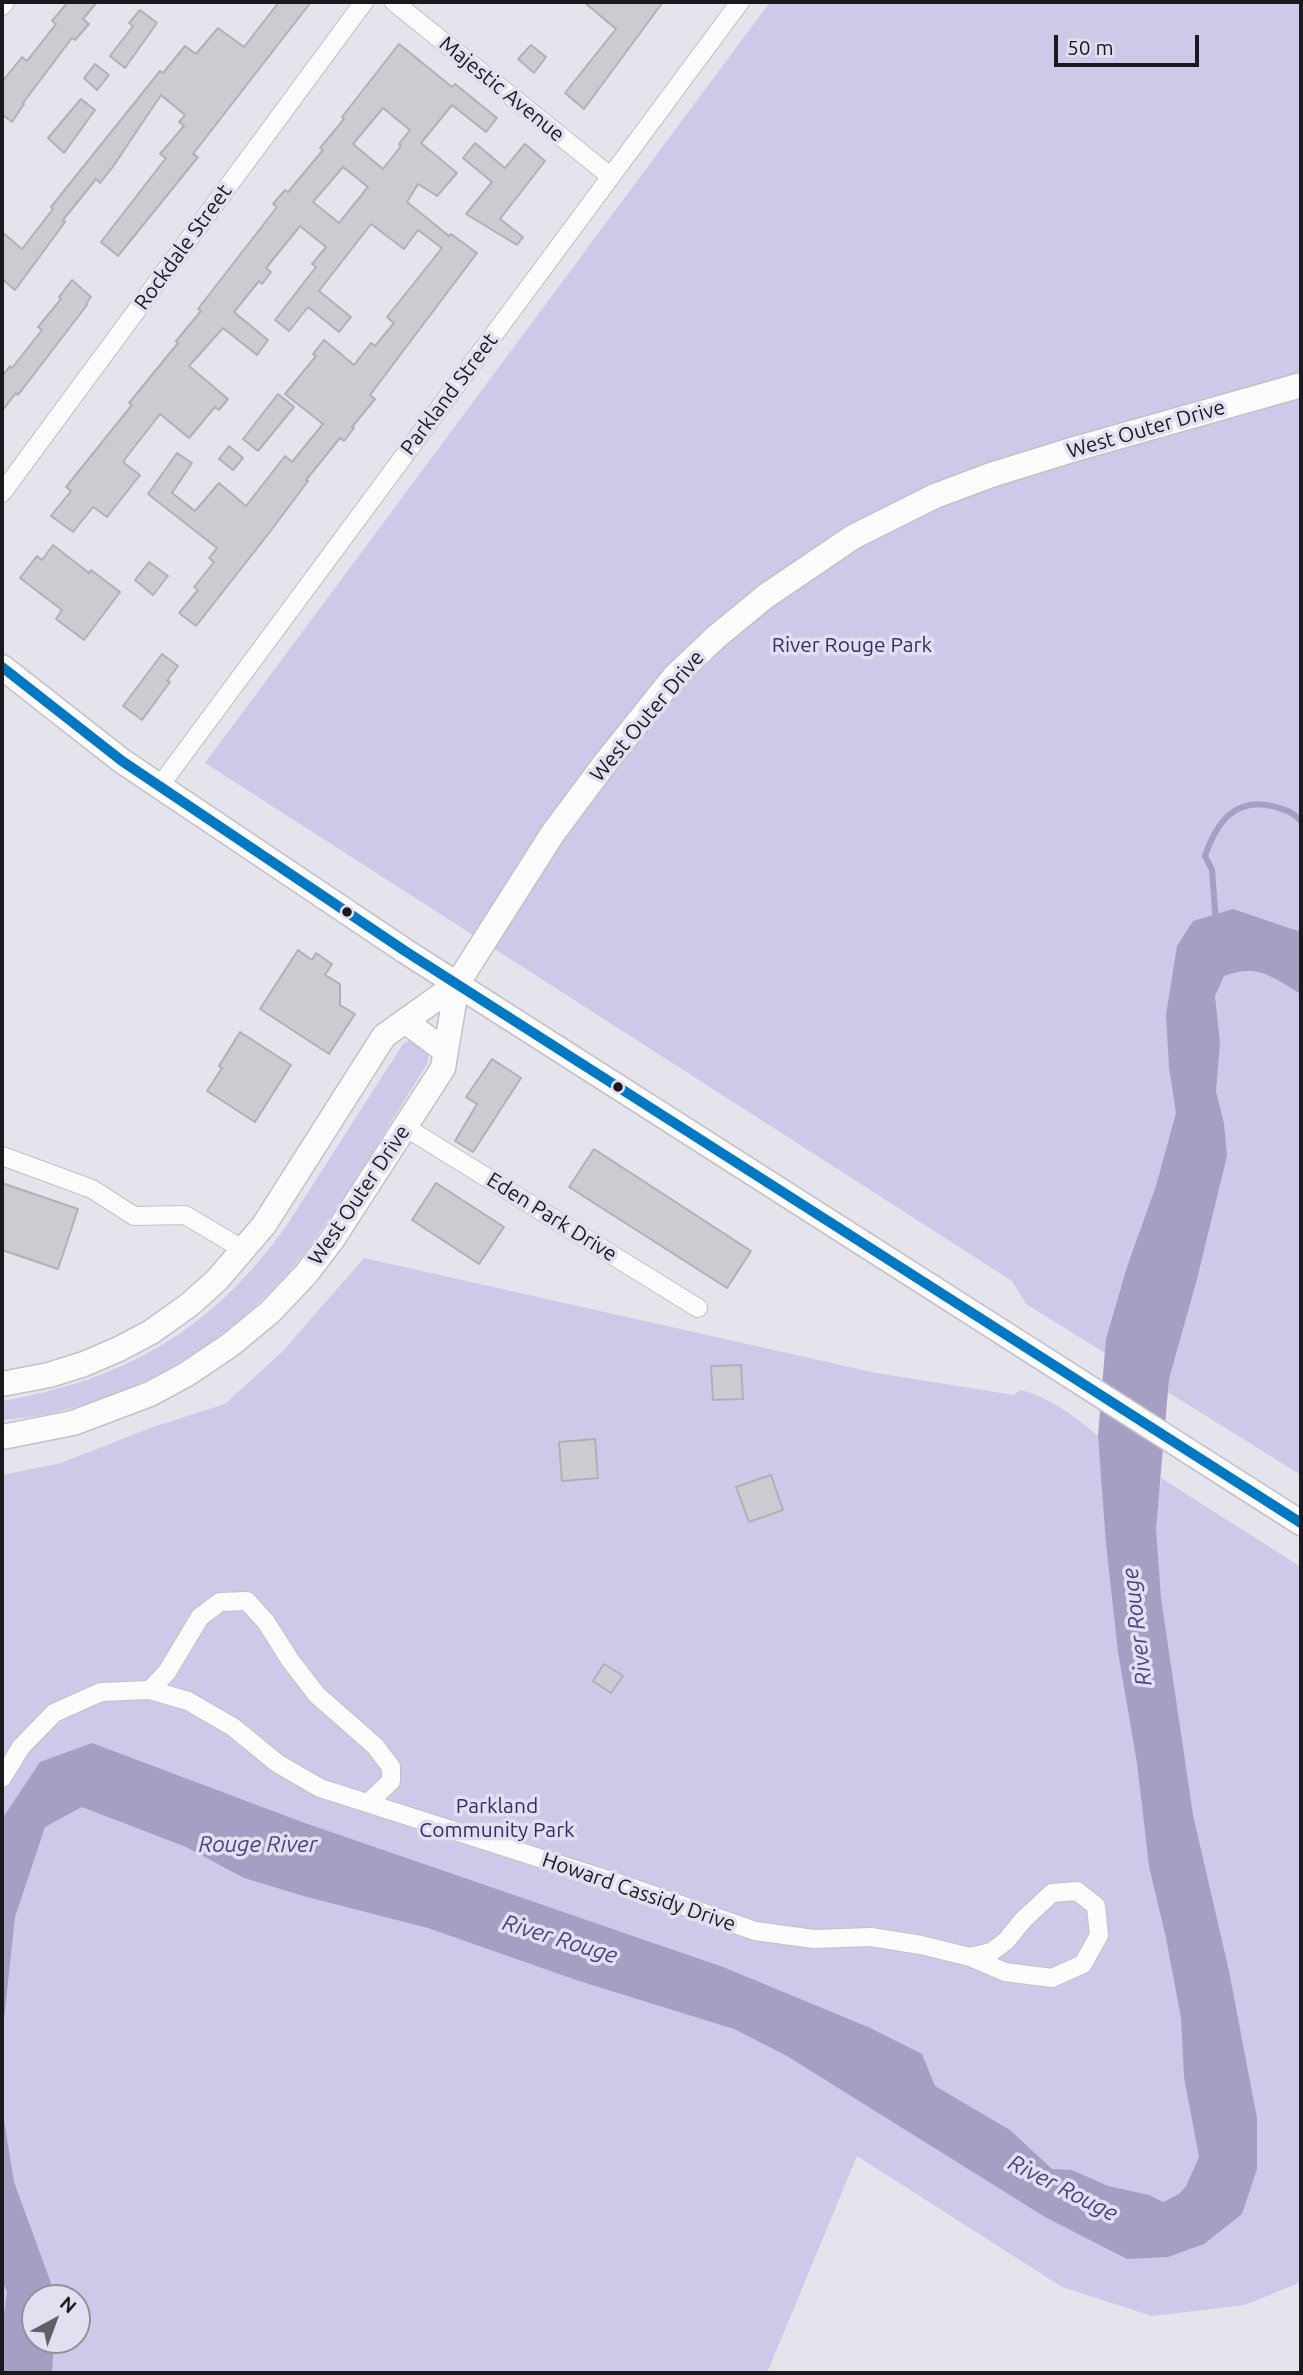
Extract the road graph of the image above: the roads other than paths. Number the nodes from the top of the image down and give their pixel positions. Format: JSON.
{"nodes":[{"id":1,"x":365,"y":2,"type":"edge"},
{"id":2,"x":394,"y":2,"type":"edge"},
{"id":3,"x":740,"y":2,"type":"edge"},
{"id":4,"x":610,"y":176,"type":"junction"},
{"id":5,"x":1301,"y":385,"type":"edge"},
{"id":6,"x":2,"y":493,"type":"edge"},
{"id":7,"x":2,"y":667,"type":"edge"},
{"id":8,"x":159,"y":787,"type":"junction"},
{"id":9,"x":457,"y":984,"type":"junction"},
{"id":10,"x":405,"y":1021,"type":"junction"},
{"id":11,"x":445,"y":1051,"type":"junction"},
{"id":12,"x":405,"y":1127,"type":"junction"},
{"id":13,"x":2,"y":1156,"type":"edge"},
{"id":14,"x":244,"y":1250,"type":"junction"},
{"id":15,"x":698,"y":1308,"type":"dead end"},
{"id":16,"x":2,"y":1384,"type":"edge"},
{"id":17,"x":2,"y":1437,"type":"edge"},
{"id":18,"x":1301,"y":1523,"type":"edge"},
{"id":19,"x":150,"y":1690,"type":"junction"},
{"id":20,"x":2,"y":1778,"type":"edge"},
{"id":21,"x":368,"y":1804,"type":"junction"},
{"id":22,"x":970,"y":1957,"type":"junction"}],
"edges":[{"from":1,"to":6,"type":"street","name":"Rockdale Street"},
{"from":2,"to":4,"type":"street","name":"Majestic Avenue"},
{"from":3,"to":4,"type":"street","name":"Parkland Street"},
{"from":4,"to":8,"type":"street","name":"Parkland Street"},
{"from":5,"to":9,"type":"main road","name":"West Outer Drive"},
{"from":7,"to":8,"type":"main road"},
{"from":8,"to":9,"type":"main road"},
{"from":9,"to":10,"type":"main road","name":"West Outer Drive"},
{"from":9,"to":11,"type":"main road","name":"West Outer Drive"},
{"from":9,"to":18,"type":"main road"},
{"from":10,"to":11,"type":"main road"},
{"from":10,"to":14,"type":"main road","name":"West Outer Drive"},
{"from":11,"to":12,"type":"main road","name":"West Outer Drive"},
{"from":12,"to":15,"type":"street","name":"Eden Park Drive"},
{"from":12,"to":17,"type":"main road","name":"West Outer Drive"},
{"from":13,"to":14,"type":"street"},
{"from":14,"to":16,"type":"main road","name":"West Outer Drive"},
{"from":19,"to":20,"type":"street","name":"Howard Cassidy Drive"},
{"from":19,"to":21,"type":"street","name":"Howard Cassidy Drive"},
{"from":19,"to":21,"type":"street"},
{"from":21,"to":22,"type":"street","name":"Howard Cassidy Drive"},
{"from":22,"to":22,"type":"street","name":"Howard Cassidy Drive"}]}
